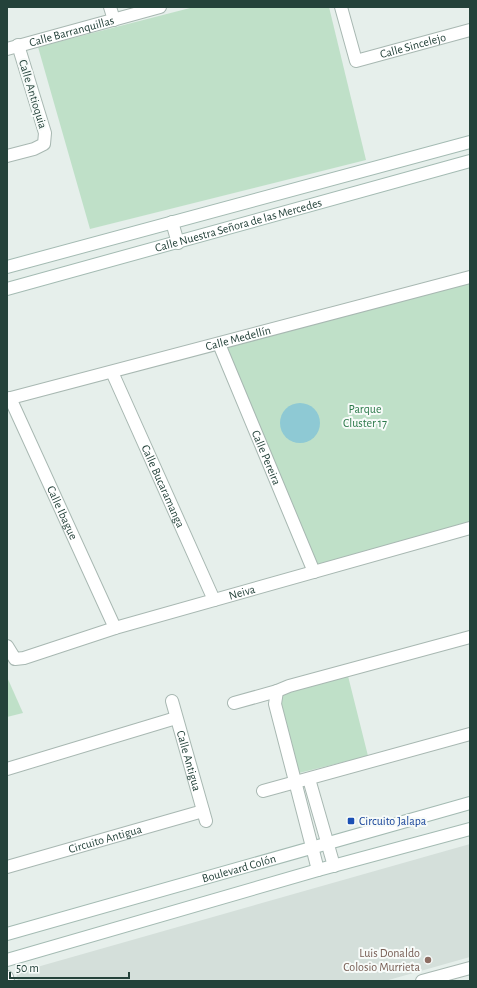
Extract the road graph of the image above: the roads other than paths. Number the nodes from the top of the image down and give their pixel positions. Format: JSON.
{"nodes":[{"id":1,"x":110,"y":7,"type":"edge"},
{"id":2,"x":160,"y":7,"type":"edge"},
{"id":3,"x":341,"y":7,"type":"edge"},
{"id":4,"x":114,"y":20,"type":"junction"},
{"id":5,"x":470,"y":30,"type":"edge"},
{"id":6,"x":13,"y":47,"type":"edge"},
{"id":7,"x":470,"y":142,"type":"edge"},
{"id":8,"x":7,"y":156,"type":"edge"},
{"id":9,"x":470,"y":161,"type":"edge"},
{"id":10,"x":172,"y":222,"type":"junction"},
{"id":11,"x":178,"y":242,"type":"junction"},
{"id":12,"x":7,"y":267,"type":"edge"},
{"id":13,"x":470,"y":277,"type":"edge"},
{"id":14,"x":7,"y":289,"type":"edge"},
{"id":15,"x":219,"y":344,"type":"junction"},
{"id":16,"x":112,"y":372,"type":"junction"},
{"id":17,"x":9,"y":398,"type":"edge"},
{"id":18,"x":470,"y":528,"type":"edge"},
{"id":19,"x":314,"y":572,"type":"junction"},
{"id":20,"x":214,"y":600,"type":"junction"},
{"id":21,"x":115,"y":628,"type":"junction"},
{"id":22,"x":470,"y":636,"type":"edge"},
{"id":23,"x":7,"y":646,"type":"edge"},
{"id":24,"x":277,"y":691,"type":"junction"},
{"id":25,"x":172,"y":701,"type":"dead end"},
{"id":26,"x":234,"y":703,"type":"dead end"},
{"id":27,"x":176,"y":718,"type":"junction"},
{"id":28,"x":470,"y":734,"type":"edge"},
{"id":29,"x":7,"y":769,"type":"edge"},
{"id":30,"x":309,"y":779,"type":"junction"},
{"id":31,"x":295,"y":782,"type":"junction"},
{"id":32,"x":263,"y":791,"type":"dead end"},
{"id":33,"x":470,"y":803,"type":"edge"},
{"id":34,"x":204,"y":816,"type":"joint"},
{"id":35,"x":470,"y":829,"type":"edge"},
{"id":36,"x":327,"y":843,"type":"junction"},
{"id":37,"x":312,"y":846,"type":"junction"},
{"id":38,"x":334,"y":866,"type":"junction"},
{"id":39,"x":7,"y":867,"type":"edge"},
{"id":40,"x":318,"y":870,"type":"junction"},
{"id":41,"x":7,"y":934,"type":"edge"},
{"id":42,"x":7,"y":960,"type":"edge"},
{"id":43,"x":470,"y":968,"type":"edge"},
{"id":44,"x":7,"y":977,"type":"edge"},
{"id":45,"x":8,"y":981,"type":"edge"},
{"id":46,"x":422,"y":981,"type":"edge"}],
"edges":[{"from":1,"to":4,"type":"street"},
{"from":2,"to":4,"type":"street","name":"Calle Barranquillas"},
{"from":3,"to":5,"type":"street","name":"Calle Sincelejo"},
{"from":4,"to":6,"type":"street","name":"Calle Barranquillas"},
{"from":6,"to":8,"type":"street","name":"Calle Antioquia"},
{"from":7,"to":10,"type":"street","name":"Calle Nuestra Señora de las Mercedes"},
{"from":9,"to":11,"type":"street","name":"Calle Nuestra Señora de las Mercedes"},
{"from":10,"to":11,"type":"street"},
{"from":10,"to":12,"type":"street","name":"Calle Nuestra Señora de las Mercedes"},
{"from":11,"to":14,"type":"street","name":"Calle Nuestra Señora de las Mercedes"},
{"from":13,"to":15,"type":"street","name":"Calle Medellín"},
{"from":15,"to":16,"type":"street","name":"Calle Medellín"},
{"from":15,"to":19,"type":"street","name":"Calle Pereira"},
{"from":16,"to":17,"type":"street","name":"Calle Medellín"},
{"from":16,"to":20,"type":"street","name":"Calle Bucaramanga"},
{"from":17,"to":21,"type":"street","name":"Calle Ibague"},
{"from":18,"to":19,"type":"street","name":"Neiva"},
{"from":19,"to":20,"type":"street","name":"Neiva"},
{"from":20,"to":21,"type":"street","name":"Neiva"},
{"from":21,"to":23,"type":"street","name":"Neiva"},
{"from":22,"to":24,"type":"street"},
{"from":24,"to":26,"type":"street"},
{"from":24,"to":31,"type":"street"},
{"from":25,"to":27,"type":"street","name":"Calle Antigua"},
{"from":27,"to":29,"type":"street"},
{"from":27,"to":34,"type":"street","name":"Calle Antigua"},
{"from":28,"to":30,"type":"street"},
{"from":30,"to":31,"type":"street"},
{"from":30,"to":36,"type":"street"},
{"from":31,"to":32,"type":"street"},
{"from":31,"to":37,"type":"street"},
{"from":33,"to":36,"type":"street","name":"Boulevard Colón"},
{"from":34,"to":39,"type":"street","name":"Circuito Antigua"},
{"from":35,"to":38,"type":"street","name":"Boulevard Colón"},
{"from":36,"to":37,"type":"street","name":"Boulevard Colón"},
{"from":36,"to":38,"type":"street"},
{"from":37,"to":40,"type":"street"},
{"from":37,"to":41,"type":"street","name":"Boulevard Colón"},
{"from":38,"to":40,"type":"street","name":"Boulevard Colón"},
{"from":40,"to":42,"type":"street","name":"Boulevard Colón"},
{"from":43,"to":46,"type":"street"},
{"from":44,"to":45,"type":"street"}]}
